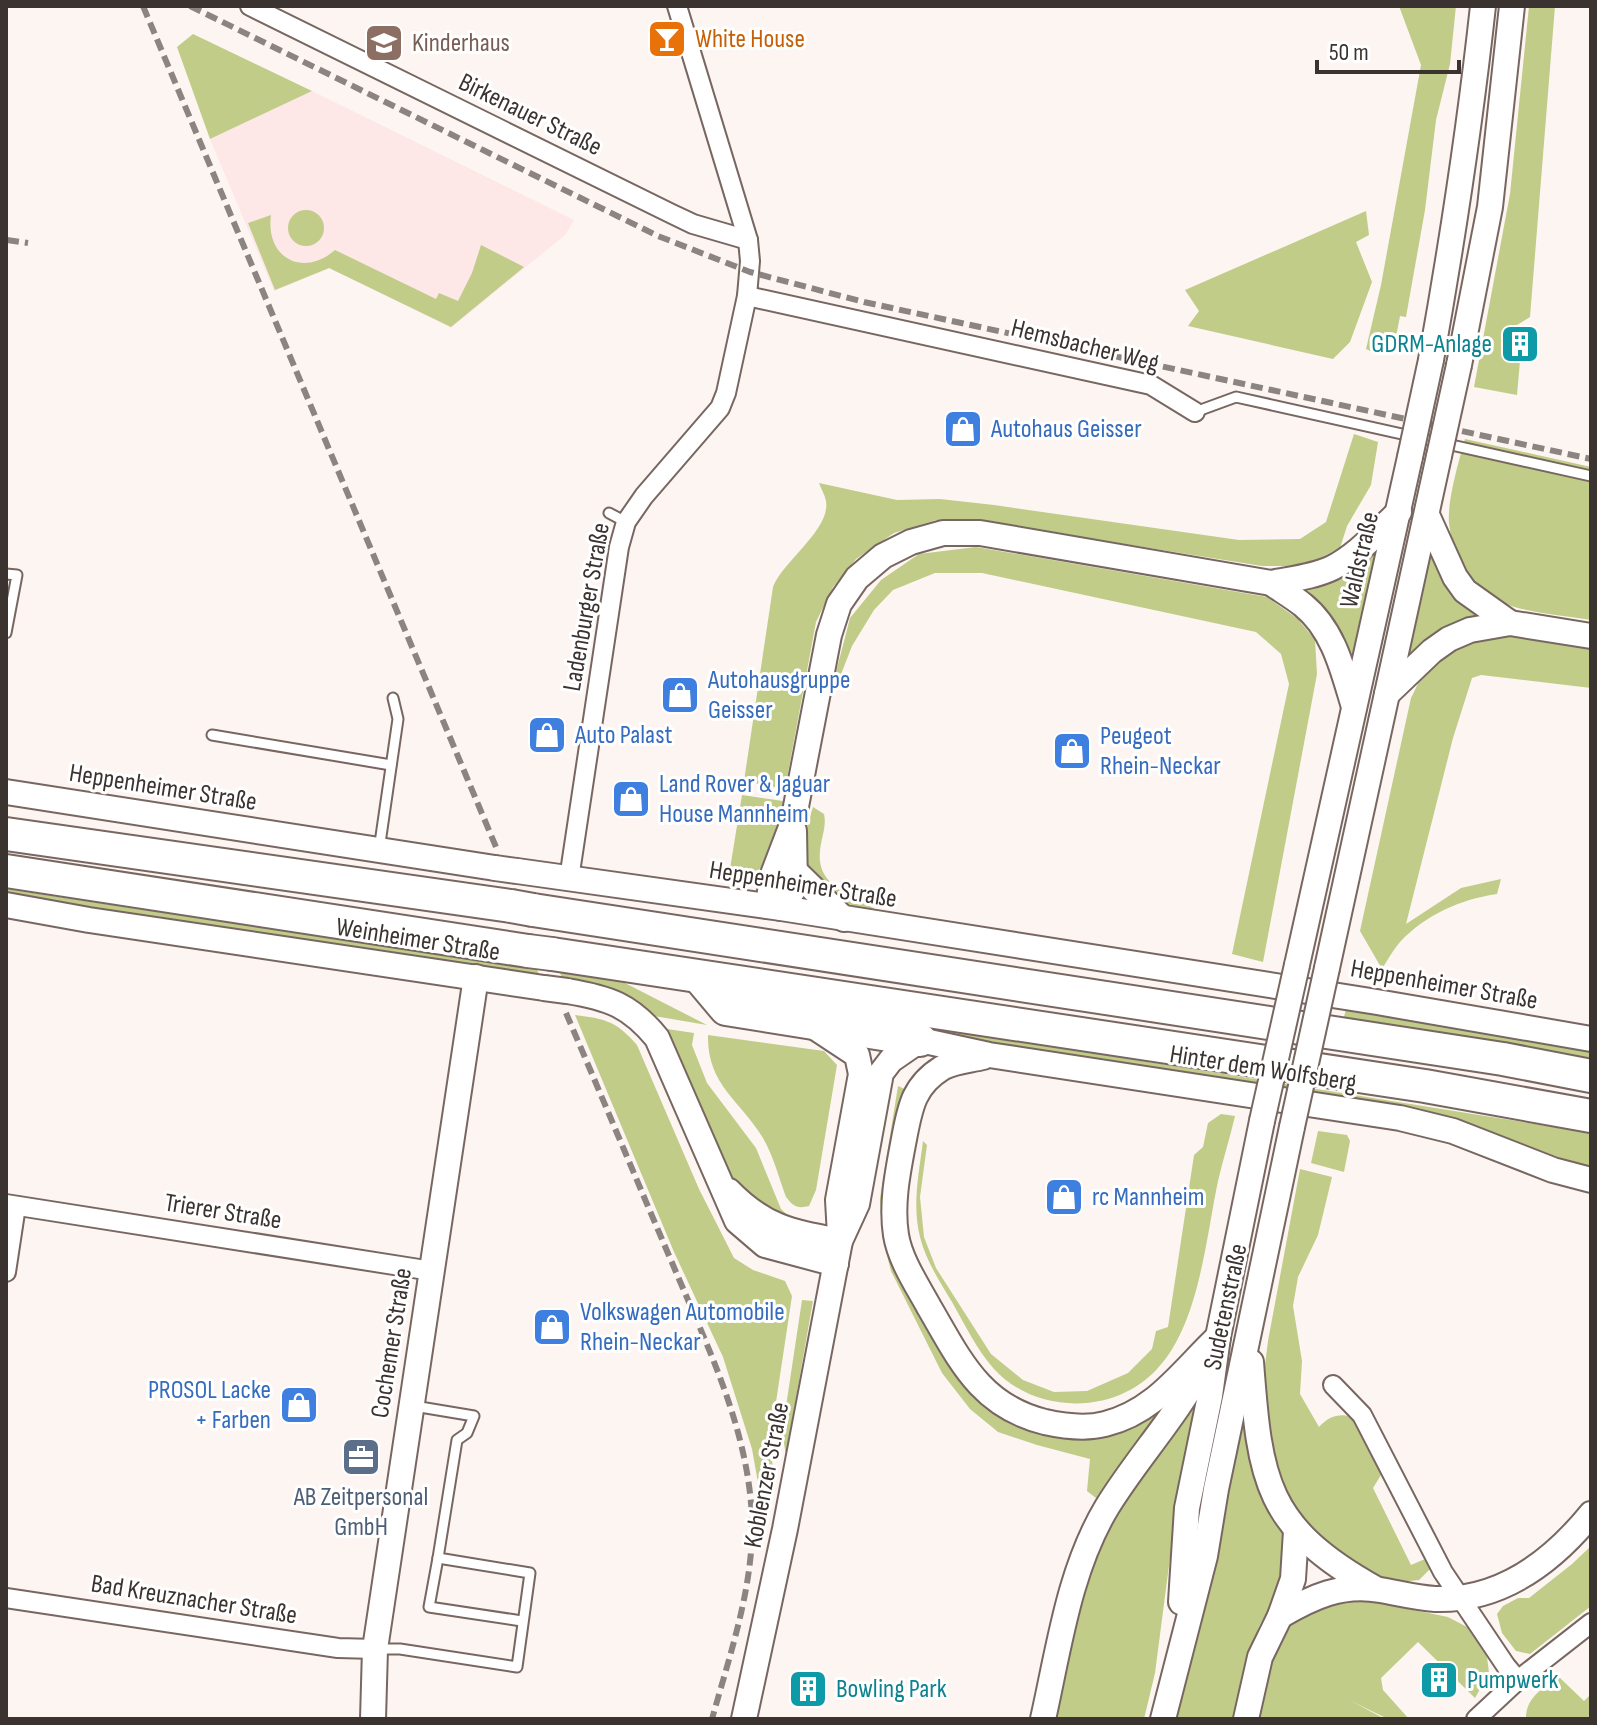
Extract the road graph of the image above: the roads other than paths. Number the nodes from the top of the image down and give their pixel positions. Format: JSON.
{"nodes":[{"id":1,"x":250,"y":6,"type":"edge"},
{"id":2,"x":677,"y":6,"type":"edge"},
{"id":3,"x":1483,"y":6,"type":"edge"},
{"id":4,"x":1512,"y":6,"type":"edge"},
{"id":5,"x":748,"y":240,"type":"junction"},
{"id":6,"x":747,"y":296,"type":"junction"},
{"id":7,"x":1195,"y":412,"type":"joint"},
{"id":8,"x":1591,"y":476,"type":"edge"},
{"id":9,"x":1399,"y":512,"type":"junction"},
{"id":10,"x":1427,"y":515,"type":"junction"},
{"id":11,"x":6,"y":574,"type":"edge"},
{"id":12,"x":1271,"y":583,"type":"junction"},
{"id":13,"x":1510,"y":623,"type":"junction"},
{"id":14,"x":6,"y":633,"type":"edge"},
{"id":15,"x":1591,"y":636,"type":"edge"},
{"id":16,"x":1387,"y":694,"type":"junction"},
{"id":17,"x":393,"y":698,"type":"dead end"},
{"id":18,"x":1355,"y":709,"type":"junction"},
{"id":19,"x":212,"y":735,"type":"dead end"},
{"id":20,"x":391,"y":765,"type":"junction"},
{"id":21,"x":6,"y":792,"type":"edge"},
{"id":22,"x":796,"y":805,"type":"junction"},
{"id":23,"x":6,"y":834,"type":"edge"},
{"id":24,"x":379,"y":850,"type":"junction"},
{"id":25,"x":6,"y":871,"type":"edge"},
{"id":26,"x":797,"y":873,"type":"junction"},
{"id":27,"x":569,"y":879,"type":"junction"},
{"id":28,"x":6,"y":905,"type":"edge"},
{"id":29,"x":775,"y":907,"type":"junction"},
{"id":30,"x":844,"y":919,"type":"junction"},
{"id":31,"x":476,"y":977,"type":"junction"},
{"id":32,"x":709,"y":983,"type":"junction"},
{"id":33,"x":804,"y":1020,"type":"junction"},
{"id":34,"x":1591,"y":1039,"type":"edge"},
{"id":35,"x":920,"y":1040,"type":"junction"},
{"id":36,"x":989,"y":1055,"type":"junction"},
{"id":37,"x":1591,"y":1076,"type":"edge"},
{"id":38,"x":1591,"y":1116,"type":"edge"},
{"id":39,"x":1262,"y":1121,"type":"joint"},
{"id":40,"x":1591,"y":1180,"type":"edge"},
{"id":41,"x":11,"y":1205,"type":"edge"},
{"id":42,"x":838,"y":1253,"type":"junction"},
{"id":43,"x":432,"y":1271,"type":"junction"},
{"id":44,"x":6,"y":1272,"type":"edge"},
{"id":45,"x":1248,"y":1335,"type":"junction"},
{"id":46,"x":1218,"y":1337,"type":"junction"},
{"id":47,"x":1333,"y":1385,"type":"dead end"},
{"id":48,"x":410,"y":1405,"type":"junction"},
{"id":49,"x":1591,"y":1514,"type":"edge"},
{"id":50,"x":1296,"y":1531,"type":"junction"},
{"id":51,"x":438,"y":1558,"type":"junction"},
{"id":52,"x":1376,"y":1589,"type":"junction"},
{"id":53,"x":6,"y":1598,"type":"edge"},
{"id":54,"x":1461,"y":1598,"type":"junction"},
{"id":55,"x":1280,"y":1616,"type":"junction"},
{"id":56,"x":522,"y":1621,"type":"junction"},
{"id":57,"x":1591,"y":1623,"type":"edge"},
{"id":58,"x":375,"y":1649,"type":"junction"},
{"id":59,"x":1177,"y":1657,"type":"junction"},
{"id":60,"x":1518,"y":1680,"type":"junction"},
{"id":61,"x":1488,"y":1715,"type":"edge"},
{"id":62,"x":373,"y":1719,"type":"edge"},
{"id":63,"x":744,"y":1719,"type":"edge"},
{"id":64,"x":1043,"y":1719,"type":"edge"},
{"id":65,"x":1163,"y":1719,"type":"edge"},
{"id":66,"x":1246,"y":1719,"type":"edge"}],
"edges":[{"from":1,"to":5,"type":"street","name":"Birkenauer Straße"},
{"from":2,"to":5,"type":"street","name":"Ladenburger Straße"},
{"from":3,"to":9,"type":"main road","name":"Waldstraße","bridge":true},
{"from":4,"to":10,"type":"main road","bridge":true},
{"from":5,"to":6,"type":"street","name":"Ladenburger Straße"},
{"from":6,"to":7,"type":"street","name":"Hemsbacher Weg"},
{"from":6,"to":27,"type":"street","name":"Ladenburger Straße"},
{"from":7,"to":8,"type":"lane","name":"Hemsbacher Weg"},
{"from":9,"to":12,"type":"main road"},
{"from":9,"to":18,"type":"main road","name":"Waldstraße"},
{"from":10,"to":13,"type":"main road"},
{"from":10,"to":16,"type":"main road"},
{"from":11,"to":14,"type":"lane"},
{"from":12,"to":18,"type":"main road"},
{"from":12,"to":22,"type":"main road"},
{"from":13,"to":15,"type":"main road"},
{"from":13,"to":16,"type":"main road"},
{"from":16,"to":45,"type":"main road","name":"Sudetenstraße","bridge":true},
{"from":17,"to":20,"type":"lane"},
{"from":18,"to":39,"type":"main road","name":"Waldstraße","bridge":true},
{"from":19,"to":20,"type":"lane"},
{"from":20,"to":24,"type":"lane"},
{"from":21,"to":24,"type":"main road","name":"Heppenheimer Straße"},
{"from":22,"to":26,"type":"main road"},
{"from":22,"to":29,"type":"main road"},
{"from":23,"to":37,"type":"highway"},
{"from":24,"to":27,"type":"main road","name":"Heppenheimer Straße"},
{"from":25,"to":32,"type":"highway"},
{"from":26,"to":29,"type":"main road"},
{"from":26,"to":30,"type":"main road"},
{"from":27,"to":29,"type":"main road","name":"Heppenheimer Straße"},
{"from":28,"to":31,"type":"main road","name":"Weinheimer Straße"},
{"from":29,"to":30,"type":"main road","name":"Heppenheimer Straße"},
{"from":30,"to":34,"type":"main road","name":"Heppenheimer Straße"},
{"from":31,"to":42,"type":"main road","name":"Weinheimer Straße"},
{"from":31,"to":43,"type":"main road","name":"Cochemer Straße"},
{"from":32,"to":33,"type":"highway"},
{"from":32,"to":38,"type":"highway"},
{"from":33,"to":35,"type":"highway"},
{"from":33,"to":42,"type":"main road","name":"Koblenzer Straße"},
{"from":35,"to":36,"type":"main road","name":"Hinter dem Wolfsberg"},
{"from":35,"to":42,"type":"main road","name":"Koblenzer Straße"},
{"from":36,"to":40,"type":"main road","name":"Hinter dem Wolfsberg"},
{"from":36,"to":46,"type":"main road"},
{"from":39,"to":46,"type":"main road","name":"Sudetenstraße"},
{"from":41,"to":43,"type":"street","name":"Trierer Straße"},
{"from":41,"to":44,"type":"street"},
{"from":42,"to":63,"type":"main road","name":"Koblenzer Straße"},
{"from":43,"to":48,"type":"main road","name":"Cochemer Straße"},
{"from":45,"to":50,"type":"main road"},
{"from":45,"to":59,"type":"main road","name":"Sudetenstraße"},
{"from":46,"to":59,"type":"main road","name":"Sudetenstraße"},
{"from":46,"to":64,"type":"main road"},
{"from":47,"to":54,"type":"street"},
{"from":48,"to":51,"type":"lane"},
{"from":48,"to":58,"type":"main road","name":"Cochemer Straße"},
{"from":49,"to":54,"type":"main road"},
{"from":50,"to":52,"type":"main road"},
{"from":50,"to":55,"type":"main road"},
{"from":51,"to":56,"type":"lane"},
{"from":51,"to":56,"type":"lane"},
{"from":52,"to":54,"type":"main road"},
{"from":52,"to":55,"type":"main road"},
{"from":53,"to":58,"type":"street","name":"Bad Kreuznacher Straße"},
{"from":54,"to":60,"type":"street"},
{"from":55,"to":66,"type":"main road"},
{"from":56,"to":58,"type":"lane"},
{"from":57,"to":60,"type":"street"},
{"from":58,"to":62,"type":"main road","name":"Cochemer Straße"},
{"from":59,"to":65,"type":"main road","name":"Sudetenstraße"},
{"from":60,"to":61,"type":"street"}]}
